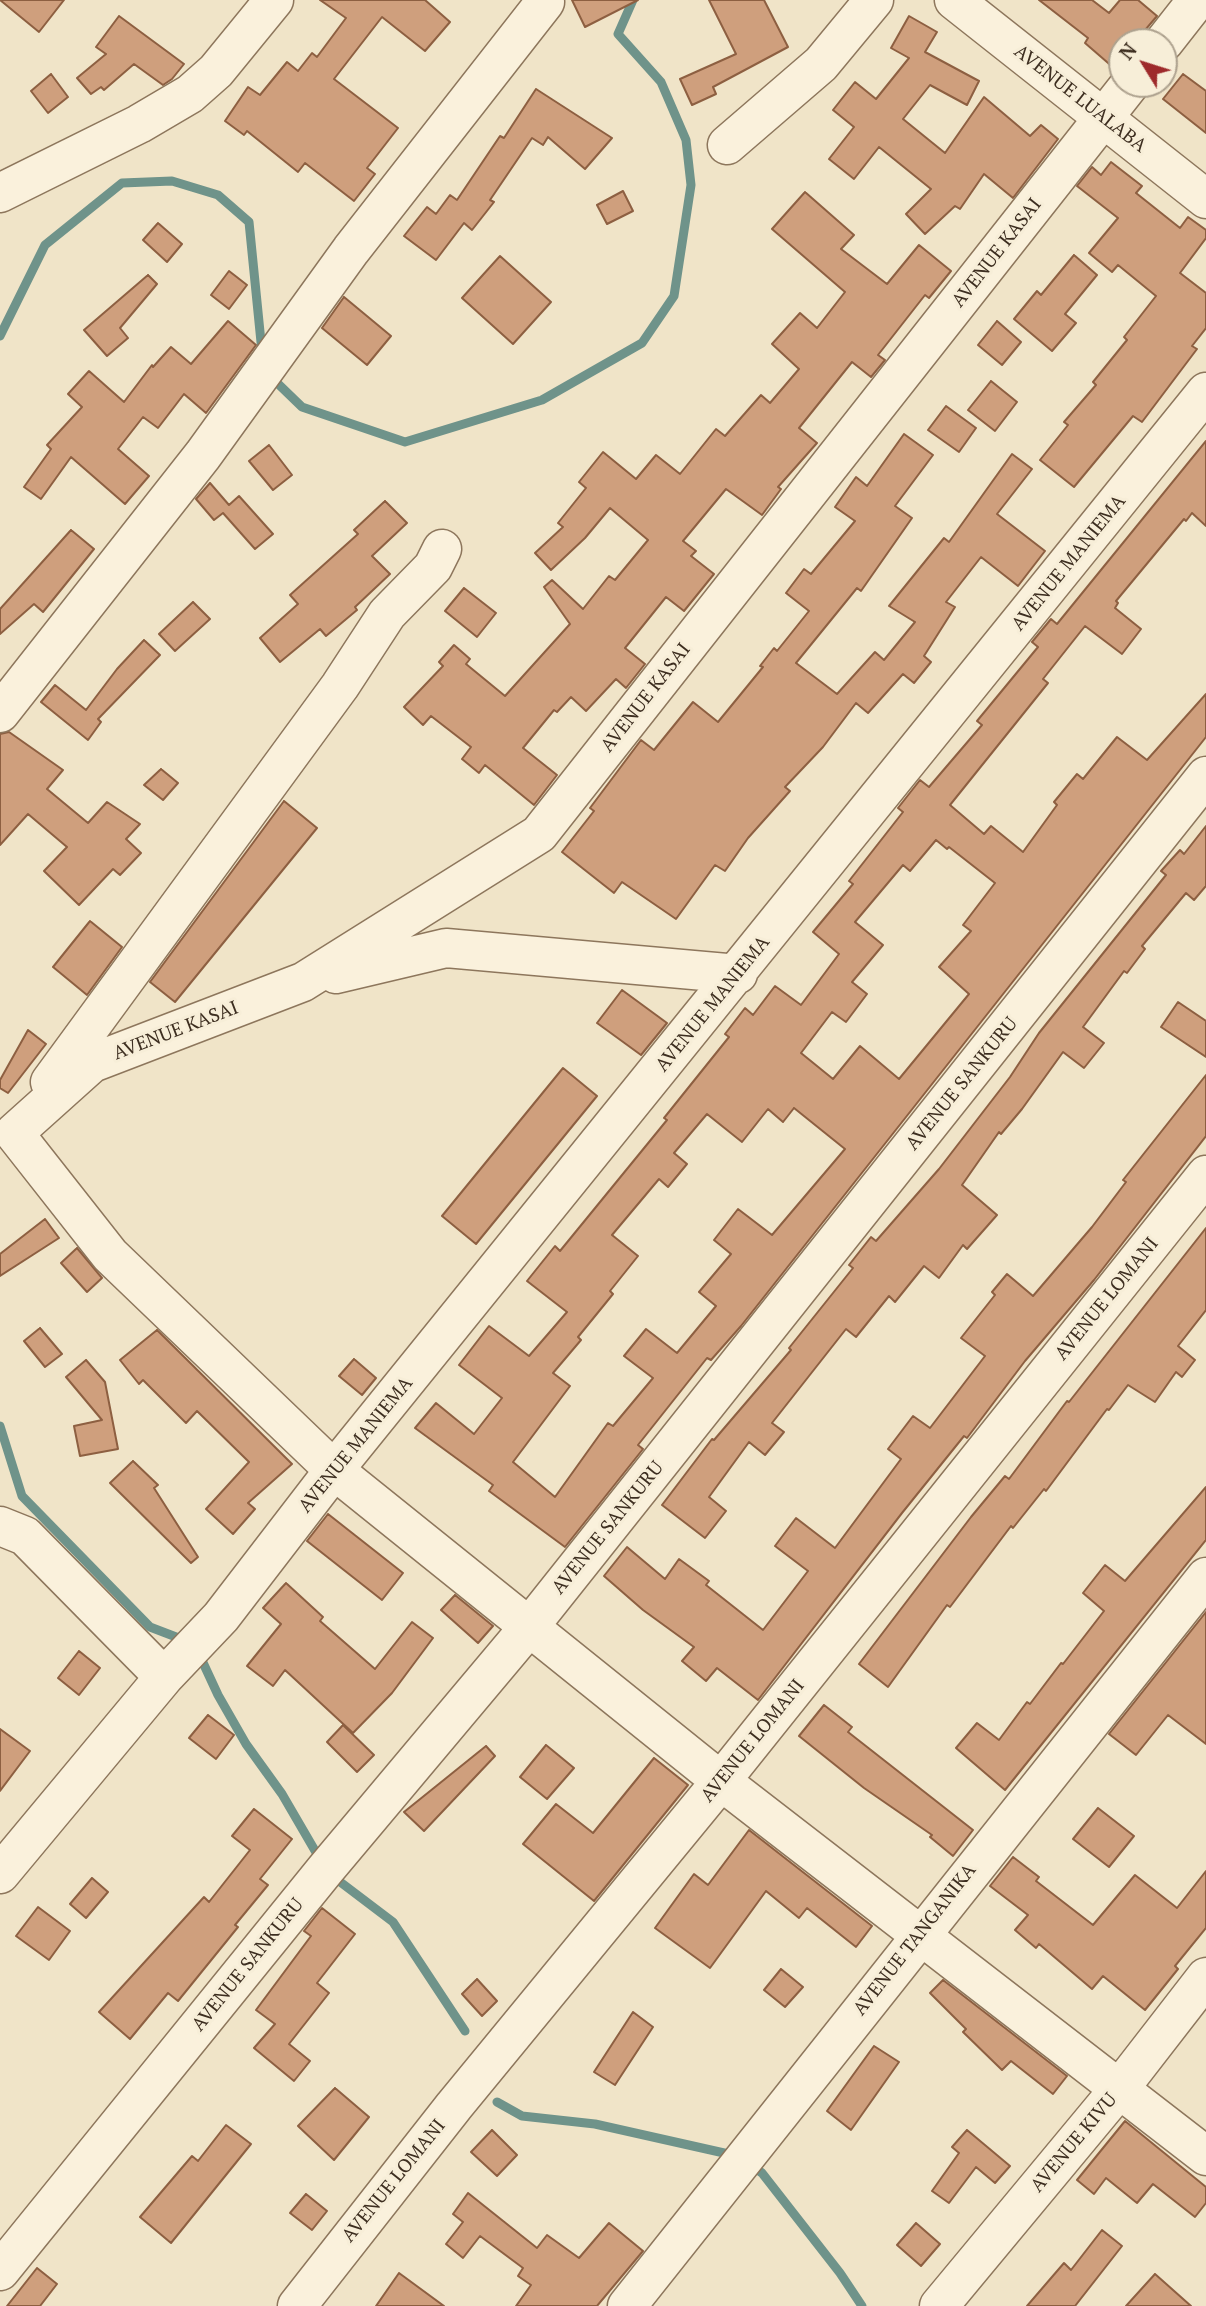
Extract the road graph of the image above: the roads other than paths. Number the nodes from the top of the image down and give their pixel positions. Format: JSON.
{"nodes":[{"id":1,"x":274,"y":0,"type":"edge"},
{"id":2,"x":874,"y":0,"type":"edge"},
{"id":3,"x":954,"y":0,"type":"edge"},
{"id":4,"x":1197,"y":0,"type":"edge"},
{"id":5,"x":545,"y":2,"type":"dead end"},
{"id":6,"x":1175,"y":28,"type":"edge"},
{"id":7,"x":1119,"y":98,"type":"edge"},
{"id":8,"x":1103,"y":118,"type":"junction"},
{"id":9,"x":727,"y":145,"type":"dead end"},
{"id":10,"x":0,"y":193,"type":"edge"},
{"id":11,"x":1206,"y":198,"type":"edge"},
{"id":12,"x":1206,"y":392,"type":"edge"},
{"id":13,"x":442,"y":549,"type":"dead end"},
{"id":14,"x":0,"y":713,"type":"edge"},
{"id":15,"x":1206,"y":776,"type":"edge"},
{"id":16,"x":738,"y":974,"type":"junction"},
{"id":17,"x":303,"y":982,"type":"junction"},
{"id":18,"x":7,"y":1141,"type":"edge"},
{"id":19,"x":1206,"y":1175,"type":"edge"},
{"id":20,"x":334,"y":1470,"type":"junction"},
{"id":21,"x":0,"y":1526,"type":"edge"},
{"id":22,"x":1206,"y":1577,"type":"edge"},
{"id":23,"x":529,"y":1627,"type":"junction"},
{"id":24,"x":164,"y":1677,"type":"junction"},
{"id":25,"x":721,"y":1782,"type":"junction"},
{"id":26,"x":0,"y":1874,"type":"edge"},
{"id":27,"x":920,"y":1933,"type":"junction"},
{"id":28,"x":1206,"y":1977,"type":"edge"},
{"id":29,"x":1120,"y":2088,"type":"junction"},
{"id":30,"x":1206,"y":2156,"type":"edge"},
{"id":31,"x":0,"y":2270,"type":"edge"},
{"id":32,"x":296,"y":2302,"type":"edge"},
{"id":33,"x":626,"y":2306,"type":"edge"},
{"id":34,"x":939,"y":2306,"type":"edge"}],
"edges":[{"from":1,"to":10,"type":"street"},
{"from":2,"to":9,"type":"street"},
{"from":3,"to":8,"type":"street","name":"AVENUE LUALABA"},
{"from":4,"to":6,"type":"street"},
{"from":5,"to":14,"type":"street"},
{"from":7,"to":8,"type":"street","name":"AVENUE KASAI"},
{"from":8,"to":11,"type":"street","name":"AVENUE LUALABA"},
{"from":8,"to":17,"type":"street","name":"AVENUE KASAI"},
{"from":12,"to":16,"type":"street","name":"AVENUE MANIEMA"},
{"from":13,"to":18,"type":"street"},
{"from":15,"to":23,"type":"street","name":"AVENUE SANKURU"},
{"from":16,"to":17,"type":"street"},
{"from":16,"to":20,"type":"street","name":"AVENUE MANIEMA"},
{"from":17,"to":18,"type":"street","name":"AVENUE KASAI"},
{"from":18,"to":20,"type":"street"},
{"from":19,"to":25,"type":"street","name":"AVENUE LOMANI"},
{"from":20,"to":23,"type":"street"},
{"from":20,"to":24,"type":"street","name":"AVENUE MANIEMA"},
{"from":21,"to":24,"type":"street"},
{"from":22,"to":27,"type":"street","name":"AVENUE TANGANIKA"},
{"from":23,"to":25,"type":"street"},
{"from":23,"to":31,"type":"street","name":"AVENUE SANKURU"},
{"from":24,"to":26,"type":"street"},
{"from":25,"to":27,"type":"street"},
{"from":25,"to":32,"type":"street","name":"AVENUE LOMANI"},
{"from":27,"to":29,"type":"street"},
{"from":27,"to":33,"type":"street","name":"AVENUE TANGANIKA"},
{"from":28,"to":29,"type":"street","name":"AVENUE KIVU"},
{"from":29,"to":30,"type":"street"},
{"from":29,"to":34,"type":"street","name":"AVENUE KIVU"}]}
